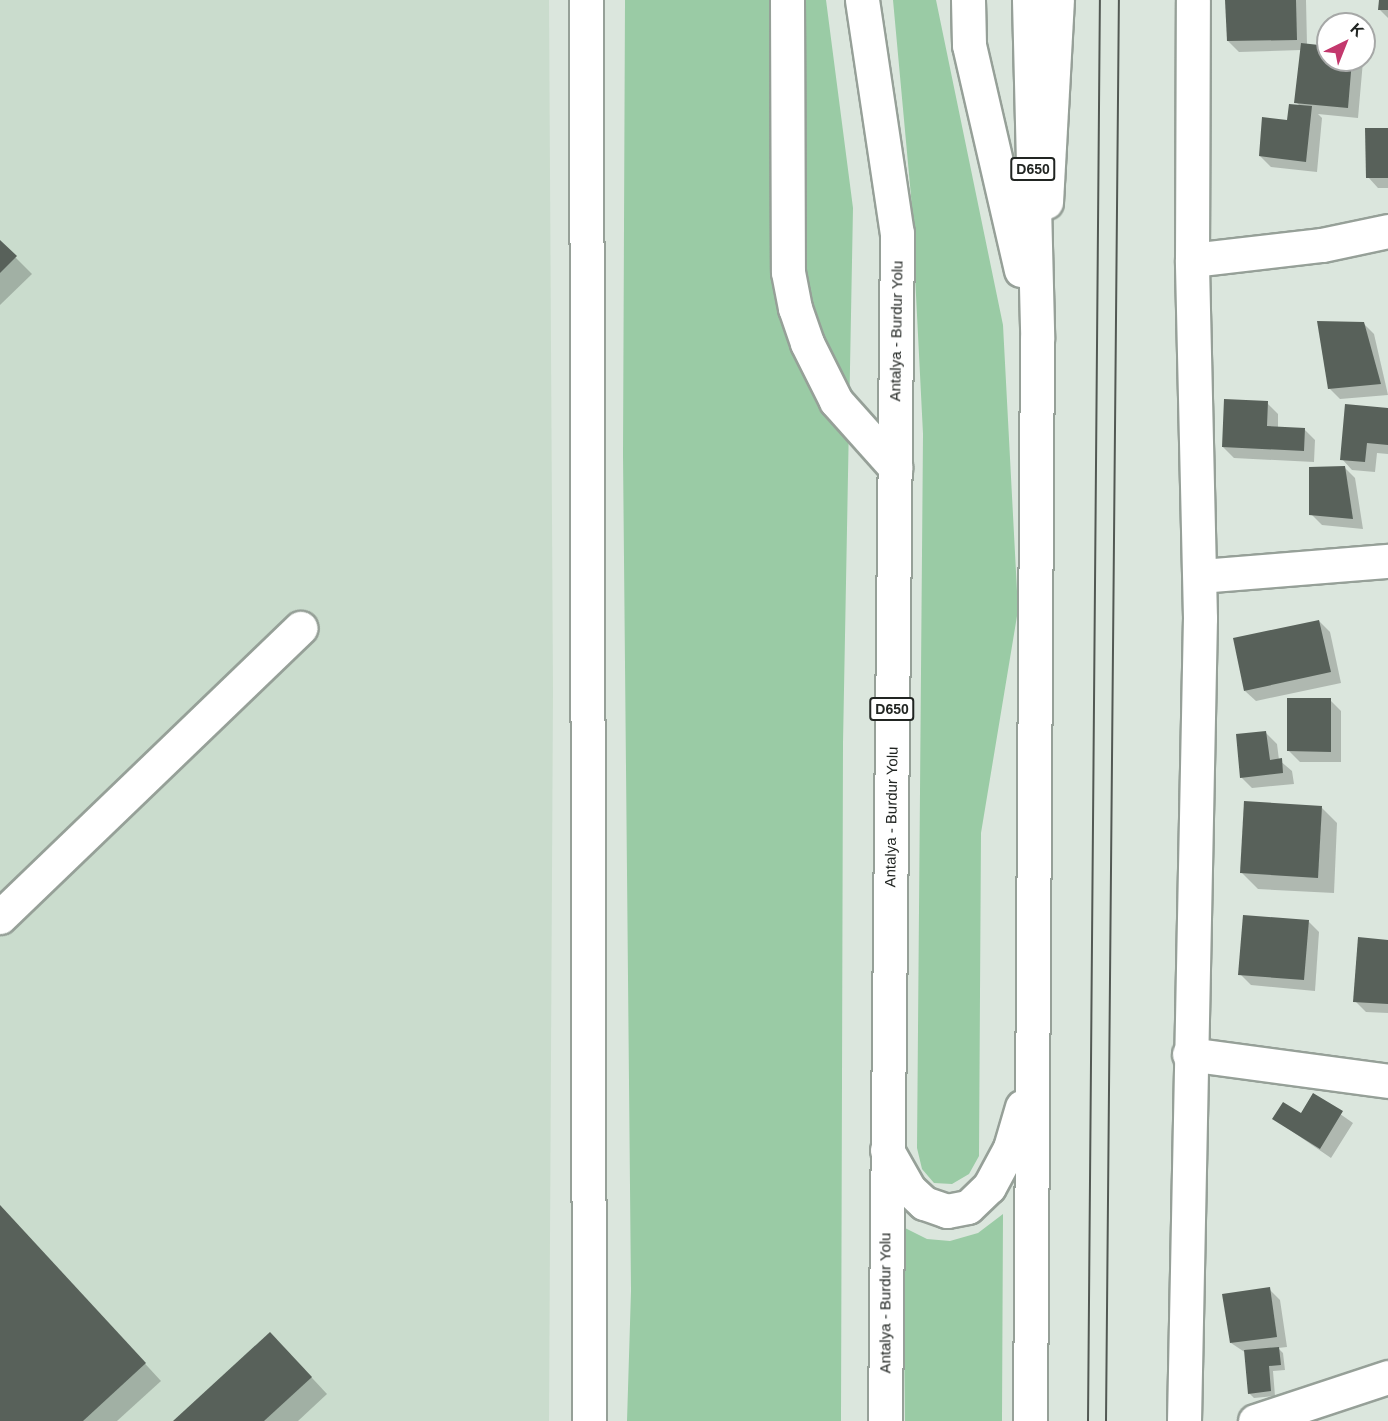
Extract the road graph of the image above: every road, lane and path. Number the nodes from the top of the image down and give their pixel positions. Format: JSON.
{"nodes":[{"id":1,"x":586,"y":0,"type":"edge"},
{"id":2,"x":787,"y":0,"type":"edge"},
{"id":3,"x":862,"y":0,"type":"edge"},
{"id":4,"x":968,"y":0,"type":"edge"},
{"id":5,"x":1029,"y":0,"type":"edge"},
{"id":6,"x":1057,"y":0,"type":"edge"},
{"id":7,"x":1193,"y":0,"type":"edge"},
{"id":8,"x":1388,"y":231,"type":"edge"},
{"id":9,"x":1192,"y":260,"type":"junction"},
{"id":10,"x":1037,"y":339,"type":"junction"},
{"id":11,"x":895,"y":467,"type":"junction"},
{"id":12,"x":1388,"y":561,"type":"edge"},
{"id":13,"x":1200,"y":576,"type":"junction"},
{"id":14,"x":300,"y":628,"type":"dead end"},
{"id":15,"x":0,"y":918,"type":"edge"},
{"id":16,"x":1189,"y":1054,"type":"junction"},
{"id":17,"x":1032,"y":1072,"type":"junction"},
{"id":18,"x":1388,"y":1081,"type":"edge"},
{"id":19,"x":886,"y":1148,"type":"junction"},
{"id":20,"x":1388,"y":1377,"type":"edge"},
{"id":21,"x":589,"y":1421,"type":"edge"},
{"id":22,"x":885,"y":1421,"type":"edge"},
{"id":23,"x":1030,"y":1421,"type":"edge"},
{"id":24,"x":1184,"y":1421,"type":"edge"},
{"id":25,"x":1255,"y":1421,"type":"edge"}],
"edges":[{"from":1,"to":21,"type":"main road"},
{"from":2,"to":11,"type":"main road"},
{"from":3,"to":11,"type":"main road","name":"Antalya - Burdur Yolu","number":"D650"},
{"from":4,"to":10,"type":"main road"},
{"from":5,"to":10,"type":"main road","number":"D650"},
{"from":6,"to":10,"type":"main road"},
{"from":7,"to":9,"type":"main road"},
{"from":8,"to":9,"type":"main road"},
{"from":9,"to":13,"type":"main road"},
{"from":10,"to":17,"type":"main road","number":"D650"},
{"from":11,"to":19,"type":"main road","name":"Antalya - Burdur Yolu","number":"D650"},
{"from":12,"to":13,"type":"main road"},
{"from":13,"to":16,"type":"main road"},
{"from":14,"to":15,"type":"main road"},
{"from":16,"to":18,"type":"main road"},
{"from":16,"to":24,"type":"main road"},
{"from":17,"to":19,"type":"main road"},
{"from":17,"to":23,"type":"main road","number":"D650"},
{"from":19,"to":22,"type":"main road","name":"Antalya - Burdur Yolu","number":"D650"},
{"from":20,"to":25,"type":"main road"}]}
